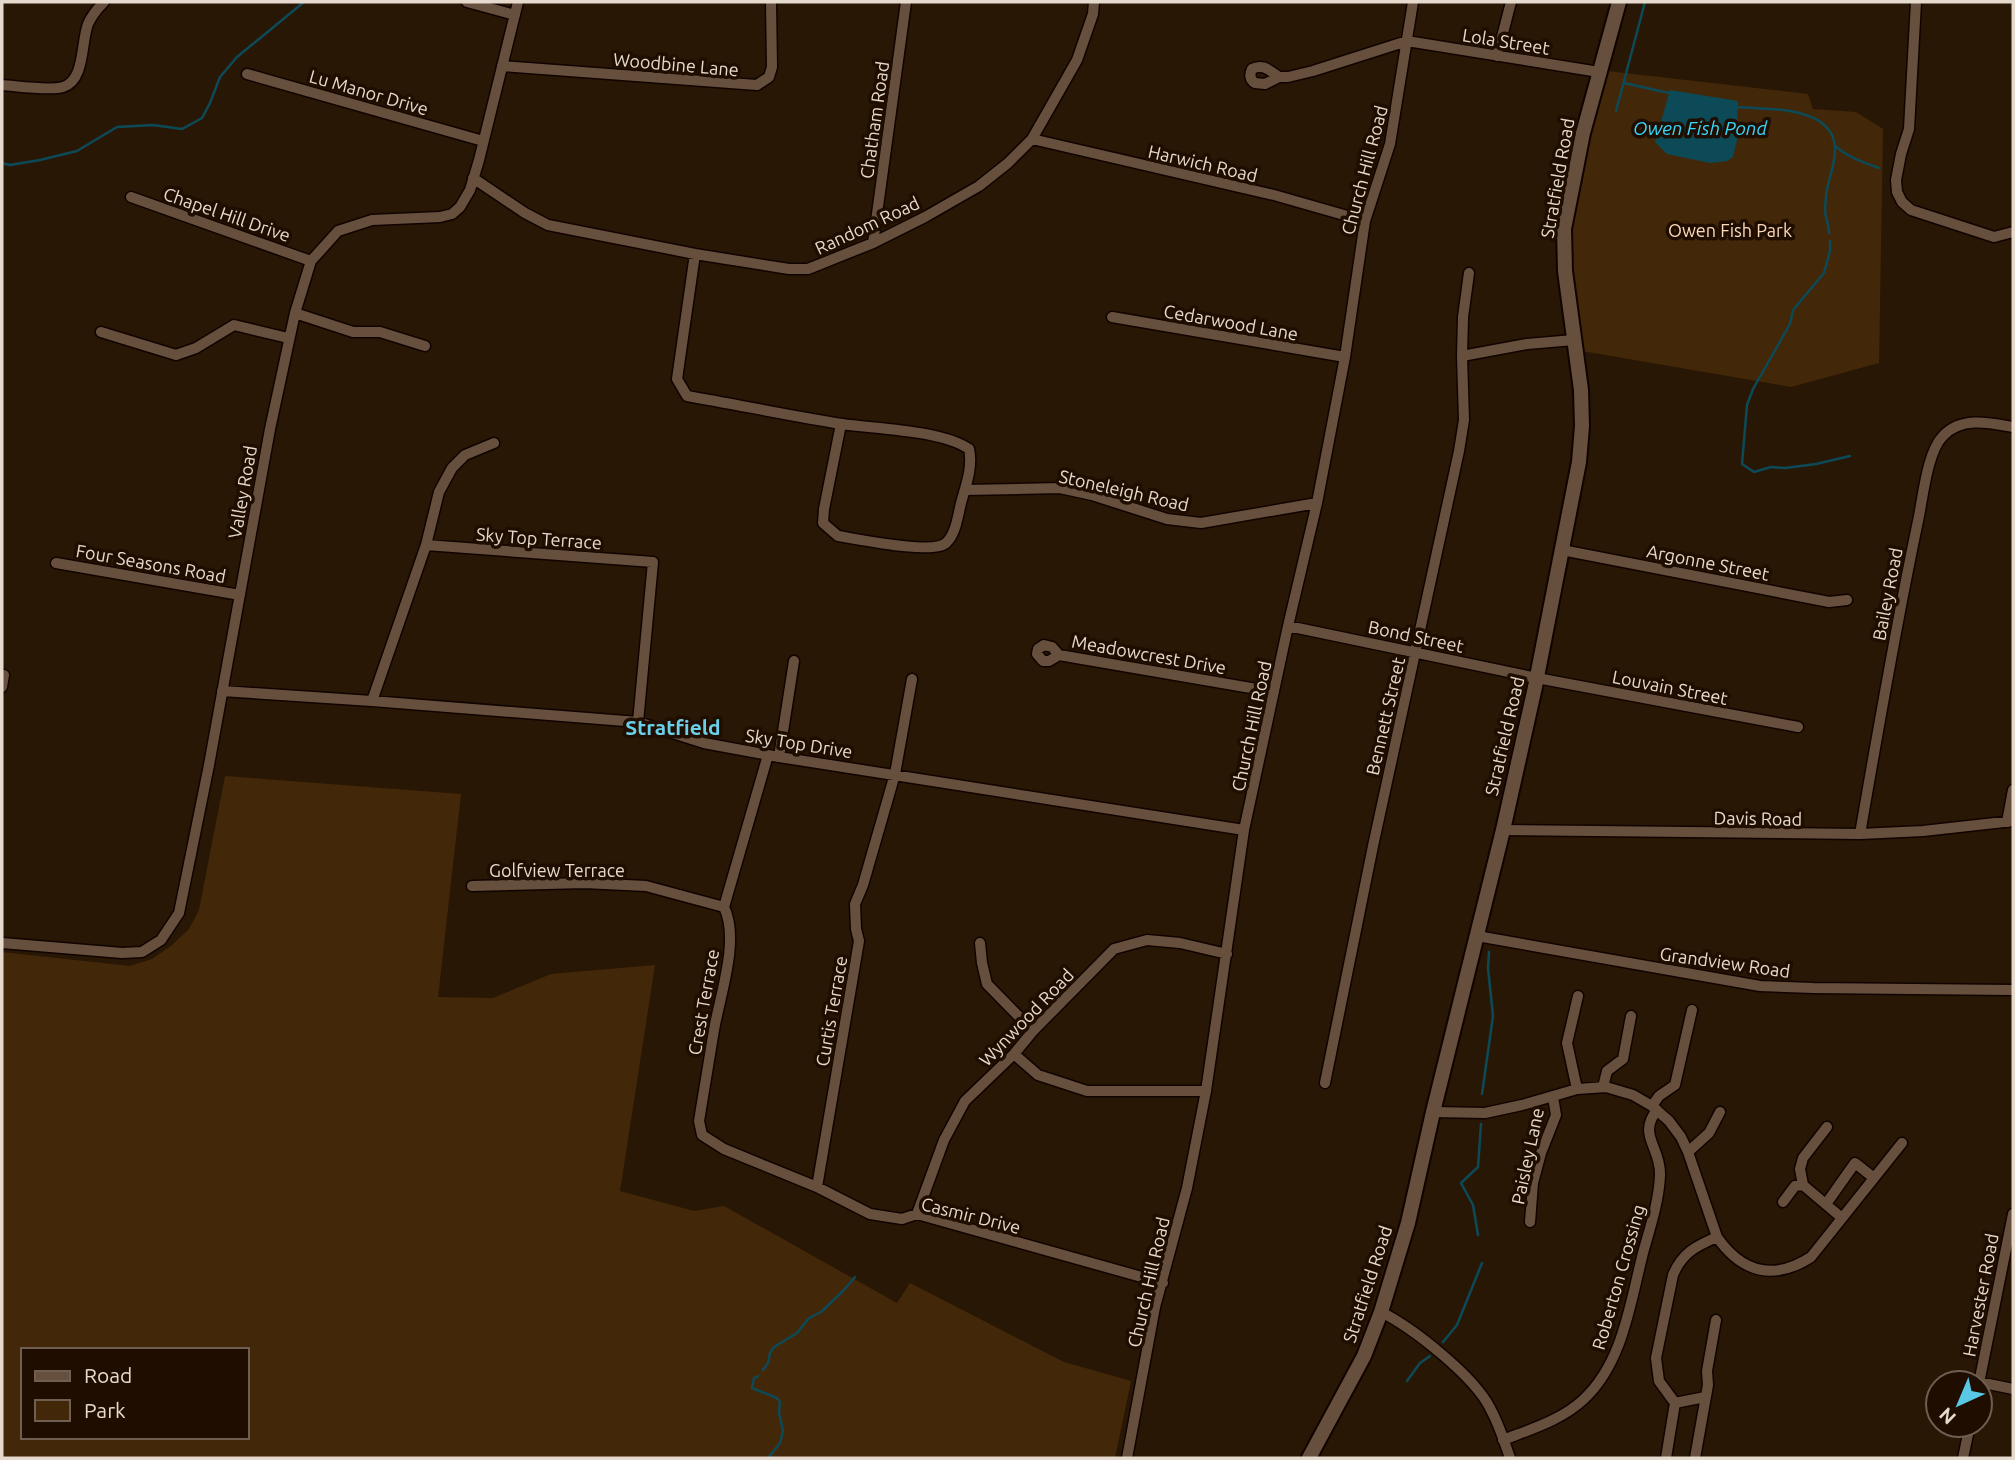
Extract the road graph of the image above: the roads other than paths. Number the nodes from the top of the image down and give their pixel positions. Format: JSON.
{"nodes":[{"id":1,"x":104,"y":2,"type":"edge"},
{"id":2,"x":467,"y":2,"type":"edge"},
{"id":3,"x":518,"y":2,"type":"edge"},
{"id":4,"x":771,"y":2,"type":"edge"},
{"id":5,"x":906,"y":2,"type":"edge"},
{"id":6,"x":1094,"y":2,"type":"edge"},
{"id":7,"x":1413,"y":2,"type":"edge"},
{"id":8,"x":1511,"y":2,"type":"edge"},
{"id":9,"x":1619,"y":2,"type":"edge"},
{"id":10,"x":1916,"y":2,"type":"edge"},
{"id":11,"x":515,"y":15,"type":"junction"},
{"id":12,"x":1407,"y":41,"type":"junction"},
{"id":13,"x":1497,"y":56,"type":"junction"},
{"id":14,"x":502,"y":66,"type":"junction"},
{"id":15,"x":1599,"y":72,"type":"junction"},
{"id":16,"x":247,"y":74,"type":"dead end"},
{"id":17,"x":1279,"y":77,"type":"dead end"},
{"id":18,"x":2,"y":85,"type":"edge"},
{"id":19,"x":1032,"y":139,"type":"junction"},
{"id":20,"x":483,"y":141,"type":"junction"},
{"id":21,"x":473,"y":178,"type":"junction"},
{"id":22,"x":131,"y":197,"type":"dead end"},
{"id":23,"x":1365,"y":221,"type":"junction"},
{"id":24,"x":2013,"y":232,"type":"edge"},
{"id":25,"x":873,"y":243,"type":"junction"},
{"id":26,"x":695,"y":254,"type":"junction"},
{"id":27,"x":312,"y":261,"type":"junction"},
{"id":28,"x":1469,"y":273,"type":"dead end"},
{"id":29,"x":295,"y":313,"type":"junction"},
{"id":30,"x":1112,"y":317,"type":"dead end"},
{"id":31,"x":101,"y":332,"type":"dead end"},
{"id":32,"x":288,"y":338,"type":"junction"},
{"id":33,"x":1574,"y":340,"type":"junction"},
{"id":34,"x":425,"y":346,"type":"dead end"},
{"id":35,"x":1462,"y":356,"type":"junction"},
{"id":36,"x":1345,"y":357,"type":"junction"},
{"id":37,"x":841,"y":424,"type":"junction"},
{"id":38,"x":2013,"y":427,"type":"edge"},
{"id":39,"x":494,"y":443,"type":"dead end"},
{"id":40,"x":965,"y":489,"type":"junction"},
{"id":41,"x":1317,"y":503,"type":"junction"},
{"id":42,"x":426,"y":545,"type":"junction"},
{"id":43,"x":1562,"y":550,"type":"junction"},
{"id":44,"x":56,"y":563,"type":"dead end"},
{"id":45,"x":240,"y":595,"type":"junction"},
{"id":46,"x":1847,"y":600,"type":"dead end"},
{"id":47,"x":1288,"y":626,"type":"junction"},
{"id":48,"x":1416,"y":652,"type":"junction"},
{"id":49,"x":1059,"y":655,"type":"dead end"},
{"id":50,"x":794,"y":661,"type":"dead end"},
{"id":51,"x":4,"y":675,"type":"dead end"},
{"id":52,"x":1537,"y":678,"type":"junction"},
{"id":53,"x":912,"y":679,"type":"dead end"},
{"id":54,"x":2,"y":687,"type":"edge"},
{"id":55,"x":222,"y":691,"type":"junction"},
{"id":56,"x":1274,"y":692,"type":"junction"},
{"id":57,"x":372,"y":701,"type":"junction"},
{"id":58,"x":638,"y":722,"type":"junction"},
{"id":59,"x":1798,"y":727,"type":"dead end"},
{"id":60,"x":774,"y":756,"type":"junction"},
{"id":61,"x":895,"y":774,"type":"junction"},
{"id":62,"x":2013,"y":790,"type":"edge"},
{"id":63,"x":2010,"y":822,"type":"edge"},
{"id":64,"x":1244,"y":830,"type":"junction"},
{"id":65,"x":1503,"y":830,"type":"junction"},
{"id":66,"x":1860,"y":834,"type":"junction"},
{"id":67,"x":472,"y":886,"type":"dead end"},
{"id":68,"x":724,"y":907,"type":"junction"},
{"id":69,"x":1477,"y":936,"type":"junction"},
{"id":70,"x":2,"y":943,"type":"edge"},
{"id":71,"x":980,"y":943,"type":"dead end"},
{"id":72,"x":1227,"y":954,"type":"junction"},
{"id":73,"x":2013,"y":990,"type":"edge"},
{"id":74,"x":1578,"y":996,"type":"dead end"},
{"id":75,"x":1692,"y":1010,"type":"dead end"},
{"id":76,"x":1631,"y":1016,"type":"dead end"},
{"id":77,"x":1033,"y":1031,"type":"junction"},
{"id":78,"x":1014,"y":1054,"type":"junction"},
{"id":79,"x":1325,"y":1083,"type":"dead end"},
{"id":80,"x":1603,"y":1087,"type":"junction"},
{"id":81,"x":1577,"y":1089,"type":"junction"},
{"id":82,"x":1206,"y":1091,"type":"junction"},
{"id":83,"x":1553,"y":1097,"type":"junction"},
{"id":84,"x":1654,"y":1108,"type":"junction"},
{"id":85,"x":1433,"y":1112,"type":"junction"},
{"id":86,"x":1720,"y":1112,"type":"dead end"},
{"id":87,"x":1827,"y":1127,"type":"dead end"},
{"id":88,"x":702,"y":1135,"type":"joint"},
{"id":89,"x":1902,"y":1143,"type":"dead end"},
{"id":90,"x":1688,"y":1152,"type":"junction"},
{"id":91,"x":1874,"y":1178,"type":"junction"},
{"id":92,"x":1803,"y":1185,"type":"junction"},
{"id":93,"x":817,"y":1187,"type":"junction"},
{"id":94,"x":1783,"y":1202,"type":"dead end"},
{"id":95,"x":1826,"y":1204,"type":"junction"},
{"id":96,"x":917,"y":1214,"type":"junction"},
{"id":97,"x":2013,"y":1214,"type":"edge"},
{"id":98,"x":1842,"y":1218,"type":"junction"},
{"id":99,"x":1530,"y":1222,"type":"dead end"},
{"id":100,"x":1717,"y":1237,"type":"junction"},
{"id":101,"x":1163,"y":1283,"type":"junction"},
{"id":102,"x":1381,"y":1312,"type":"junction"},
{"id":103,"x":1716,"y":1320,"type":"dead end"},
{"id":104,"x":1982,"y":1369,"type":"edge"},
{"id":105,"x":1994,"y":1385,"type":"edge"},
{"id":106,"x":2013,"y":1388,"type":"edge"},
{"id":107,"x":1705,"y":1397,"type":"junction"},
{"id":108,"x":1675,"y":1403,"type":"junction"},
{"id":109,"x":1967,"y":1439,"type":"edge"},
{"id":110,"x":1503,"y":1440,"type":"junction"},
{"id":111,"x":1126,"y":1458,"type":"edge"},
{"id":112,"x":1309,"y":1458,"type":"edge"},
{"id":113,"x":1510,"y":1458,"type":"edge"},
{"id":114,"x":1666,"y":1458,"type":"edge"},
{"id":115,"x":1695,"y":1458,"type":"edge"},
{"id":116,"x":1963,"y":1458,"type":"edge"}],
"edges":[{"from":1,"to":18,"type":"street"},
{"from":2,"to":11,"type":"street"},
{"from":3,"to":11,"type":"street","name":"Valley Road"},
{"from":4,"to":14,"type":"street","name":"Woodbine Lane"},
{"from":5,"to":25,"type":"street","name":"Chatham Road"},
{"from":6,"to":19,"type":"street","name":"Random Road"},
{"from":7,"to":12,"type":"street","name":"Church Hill Road"},
{"from":8,"to":13,"type":"street"},
{"from":9,"to":15,"type":"main road","name":"Stratfield Road"},
{"from":10,"to":24,"type":"street"},
{"from":11,"to":14,"type":"street","name":"Valley Road"},
{"from":12,"to":13,"type":"street","name":"Lola Street"},
{"from":12,"to":17,"type":"street"},
{"from":12,"to":23,"type":"street","name":"Church Hill Road"},
{"from":13,"to":15,"type":"street","name":"Lola Street"},
{"from":14,"to":20,"type":"street","name":"Valley Road"},
{"from":15,"to":33,"type":"main road","name":"Stratfield Road"},
{"from":16,"to":20,"type":"street","name":"Lu Manor Drive"},
{"from":19,"to":23,"type":"street","name":"Harwich Road"},
{"from":19,"to":25,"type":"street","name":"Random Road"},
{"from":20,"to":21,"type":"street","name":"Valley Road"},
{"from":21,"to":26,"type":"street","name":"Random Road"},
{"from":21,"to":27,"type":"street","name":"Valley Road"},
{"from":22,"to":27,"type":"street","name":"Chapel Hill Drive"},
{"from":23,"to":36,"type":"street","name":"Church Hill Road"},
{"from":25,"to":26,"type":"street","name":"Random Road"},
{"from":26,"to":37,"type":"street"},
{"from":27,"to":29,"type":"street","name":"Valley Road"},
{"from":28,"to":35,"type":"street","name":"Bennett Street"},
{"from":29,"to":32,"type":"street","name":"Valley Road"},
{"from":29,"to":34,"type":"street"},
{"from":30,"to":36,"type":"street","name":"Cedarwood Lane"},
{"from":31,"to":32,"type":"street"},
{"from":32,"to":45,"type":"street","name":"Valley Road"},
{"from":33,"to":35,"type":"street"},
{"from":33,"to":43,"type":"main road","name":"Stratfield Road"},
{"from":35,"to":48,"type":"street","name":"Bennett Street"},
{"from":36,"to":41,"type":"street","name":"Church Hill Road"},
{"from":37,"to":40,"type":"street"},
{"from":37,"to":40,"type":"street"},
{"from":38,"to":66,"type":"street","name":"Bailey Road"},
{"from":39,"to":42,"type":"street"},
{"from":40,"to":41,"type":"street","name":"Stoneleigh Road"},
{"from":41,"to":47,"type":"street","name":"Church Hill Road"},
{"from":42,"to":57,"type":"street"},
{"from":42,"to":58,"type":"street","name":"Sky Top Terrace"},
{"from":43,"to":46,"type":"street","name":"Argonne Street"},
{"from":43,"to":52,"type":"main road","name":"Stratfield Road"},
{"from":44,"to":45,"type":"street","name":"Four Seasons Road"},
{"from":45,"to":55,"type":"street","name":"Valley Road"},
{"from":47,"to":48,"type":"street","name":"Bond Street"},
{"from":47,"to":56,"type":"street","name":"Church Hill Road"},
{"from":48,"to":52,"type":"street","name":"Bond Street"},
{"from":48,"to":79,"type":"street","name":"Bennett Street"},
{"from":49,"to":56,"type":"street","name":"Meadowcrest Drive"},
{"from":50,"to":60,"type":"street","name":"Crest Terrace"},
{"from":51,"to":54,"type":"street"},
{"from":52,"to":59,"type":"street","name":"Louvain Street"},
{"from":52,"to":65,"type":"main road","name":"Stratfield Road"},
{"from":53,"to":61,"type":"street","name":"Curtis Terrace"},
{"from":55,"to":57,"type":"street","name":"Sky Top Drive"},
{"from":55,"to":70,"type":"street","name":"Valley Road"},
{"from":56,"to":64,"type":"street","name":"Church Hill Road"},
{"from":57,"to":58,"type":"street","name":"Sky Top Drive"},
{"from":58,"to":60,"type":"street","name":"Sky Top Drive"},
{"from":60,"to":61,"type":"street","name":"Sky Top Drive"},
{"from":60,"to":68,"type":"street","name":"Crest Terrace"},
{"from":61,"to":64,"type":"street","name":"Sky Top Drive"},
{"from":61,"to":93,"type":"street","name":"Curtis Terrace"},
{"from":62,"to":63,"type":"street"},
{"from":63,"to":66,"type":"street","name":"Davis Road"},
{"from":64,"to":72,"type":"street","name":"Church Hill Road"},
{"from":65,"to":66,"type":"street","name":"Davis Road"},
{"from":65,"to":69,"type":"main road","name":"Stratfield Road"},
{"from":67,"to":68,"type":"street","name":"Golfview Terrace"},
{"from":68,"to":88,"type":"street","name":"Crest Terrace"},
{"from":69,"to":73,"type":"street","name":"Grandview Road"},
{"from":69,"to":85,"type":"main road","name":"Stratfield Road"},
{"from":71,"to":77,"type":"street"},
{"from":72,"to":77,"type":"street","name":"Wynwood Road"},
{"from":72,"to":82,"type":"street","name":"Church Hill Road"},
{"from":74,"to":81,"type":"street"},
{"from":75,"to":84,"type":"street"},
{"from":76,"to":80,"type":"street"},
{"from":77,"to":78,"type":"street","name":"Wynwood Road"},
{"from":78,"to":82,"type":"street"},
{"from":78,"to":96,"type":"street","name":"Wynwood Road"},
{"from":80,"to":81,"type":"street"},
{"from":80,"to":84,"type":"street"},
{"from":81,"to":83,"type":"street"},
{"from":82,"to":101,"type":"street","name":"Church Hill Road"},
{"from":83,"to":85,"type":"street"},
{"from":83,"to":99,"type":"street","name":"Paisley Lane"},
{"from":84,"to":90,"type":"street"},
{"from":84,"to":110,"type":"street","name":"Roberton Crossing"},
{"from":85,"to":102,"type":"main road","name":"Stratfield Road"},
{"from":86,"to":90,"type":"street"},
{"from":87,"to":92,"type":"street"},
{"from":88,"to":93,"type":"street","name":"Casmir Drive"},
{"from":89,"to":91,"type":"street"},
{"from":90,"to":100,"type":"street"},
{"from":91,"to":95,"type":"street"},
{"from":91,"to":98,"type":"street"},
{"from":92,"to":94,"type":"street"},
{"from":92,"to":95,"type":"street"},
{"from":93,"to":96,"type":"street","name":"Casmir Drive"},
{"from":95,"to":98,"type":"street"},
{"from":96,"to":101,"type":"street","name":"Casmir Drive"},
{"from":97,"to":104,"type":"street","name":"Harvester Road"},
{"from":98,"to":100,"type":"street"},
{"from":100,"to":108,"type":"street"},
{"from":101,"to":111,"type":"street","name":"Church Hill Road"},
{"from":102,"to":110,"type":"street"},
{"from":102,"to":112,"type":"main road","name":"Stratfield Road"},
{"from":103,"to":107,"type":"street"},
{"from":105,"to":106,"type":"street"},
{"from":107,"to":108,"type":"street"},
{"from":107,"to":115,"type":"street"},
{"from":108,"to":114,"type":"street"},
{"from":109,"to":116,"type":"street"},
{"from":110,"to":113,"type":"street"}]}
